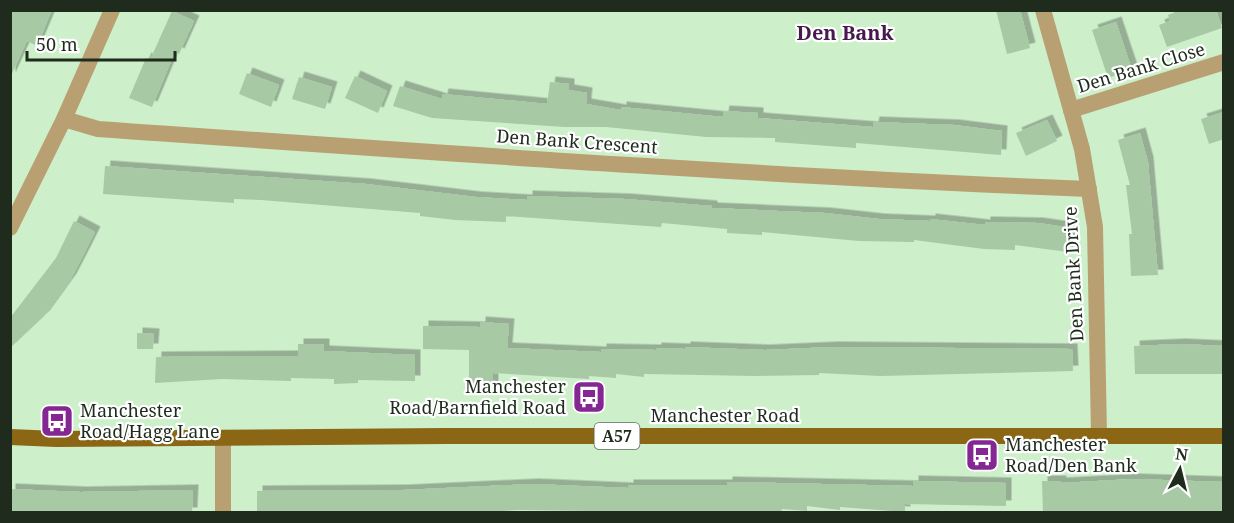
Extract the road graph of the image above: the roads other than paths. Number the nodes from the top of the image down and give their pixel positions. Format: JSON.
{"nodes":[{"id":1,"x":111,"y":10,"type":"edge"},
{"id":2,"x":1043,"y":10,"type":"edge"},
{"id":3,"x":1224,"y":62,"type":"edge"},
{"id":4,"x":1071,"y":110,"type":"junction"},
{"id":5,"x":64,"y":119,"type":"junction"},
{"id":6,"x":1089,"y":189,"type":"junction"},
{"id":7,"x":10,"y":228,"type":"edge"},
{"id":8,"x":1099,"y":435,"type":"junction"},
{"id":9,"x":1224,"y":436,"type":"edge"},
{"id":10,"x":10,"y":437,"type":"edge"},
{"id":11,"x":223,"y":439,"type":"junction"},
{"id":12,"x":223,"y":513,"type":"edge"}],
"edges":[{"from":1,"to":5,"type":"street"},
{"from":2,"to":4,"type":"street","name":"Den Bank Drive"},
{"from":3,"to":4,"type":"street","name":"Den Bank Close"},
{"from":4,"to":6,"type":"street","name":"Den Bank Drive"},
{"from":5,"to":6,"type":"street","name":"Den Bank Crescent"},
{"from":5,"to":7,"type":"street"},
{"from":6,"to":8,"type":"street","name":"Den Bank Drive"},
{"from":8,"to":9,"type":"main road","name":"Manchester Road","number":"A57"},
{"from":8,"to":11,"type":"main road","name":"Manchester Road","number":"A57"},
{"from":10,"to":11,"type":"main road","name":"Manchester Road","number":"A57"},
{"from":11,"to":12,"type":"street"}]}
